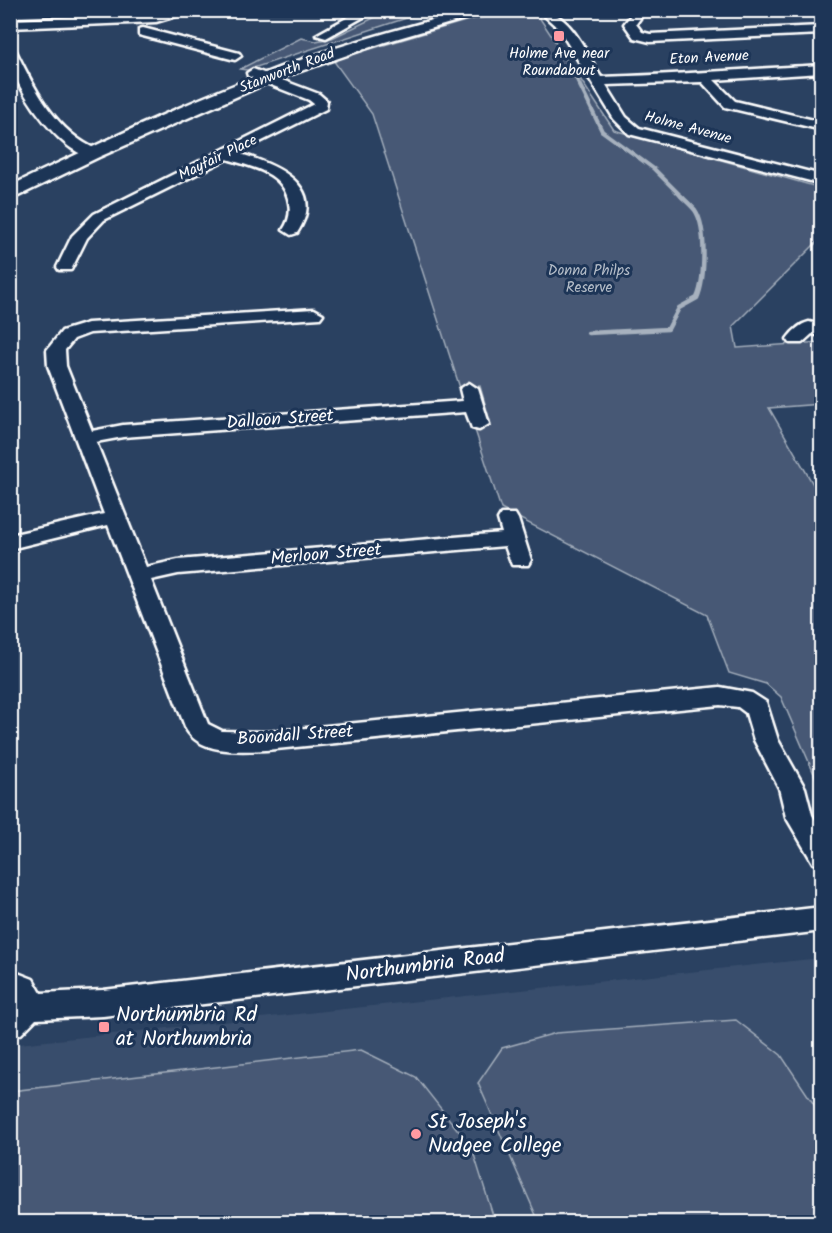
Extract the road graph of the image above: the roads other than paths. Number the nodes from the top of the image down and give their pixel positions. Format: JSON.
{"nodes":[{"id":1,"x":191,"y":10,"type":"edge"},
{"id":2,"x":371,"y":10,"type":"edge"},
{"id":3,"x":456,"y":10,"type":"edge"},
{"id":4,"x":488,"y":10,"type":"edge"},
{"id":5,"x":543,"y":10,"type":"edge"},
{"id":6,"x":641,"y":10,"type":"edge"},
{"id":7,"x":569,"y":13,"type":"dead end"},
{"id":8,"x":175,"y":16,"type":"junction"},
{"id":9,"x":100,"y":20,"type":"junction"},
{"id":10,"x":10,"y":24,"type":"edge"},
{"id":11,"x":564,"y":27,"type":"junction"},
{"id":12,"x":822,"y":30,"type":"edge"},
{"id":13,"x":143,"y":32,"type":"junction"},
{"id":14,"x":322,"y":35,"type":"dead end"},
{"id":15,"x":10,"y":51,"type":"edge"},
{"id":16,"x":235,"y":56,"type":"dead end"},
{"id":17,"x":822,"y":69,"type":"edge"},
{"id":18,"x":259,"y":76,"type":"junction"},
{"id":19,"x":705,"y":78,"type":"junction"},
{"id":20,"x":598,"y":81,"type":"junction"},
{"id":21,"x":822,"y":126,"type":"edge"},
{"id":22,"x":93,"y":153,"type":"junction"},
{"id":23,"x":227,"y":154,"type":"junction"},
{"id":24,"x":822,"y":180,"type":"edge"},
{"id":25,"x":10,"y":194,"type":"edge"},
{"id":26,"x":291,"y":230,"type":"dead end"},
{"id":27,"x":65,"y":267,"type":"dead end"},
{"id":28,"x":314,"y":314,"type":"dead end"},
{"id":29,"x":818,"y":324,"type":"edge"},
{"id":30,"x":796,"y":339,"type":"dead end"},
{"id":31,"x":474,"y":406,"type":"dead end"},
{"id":32,"x":86,"y":438,"type":"junction"},
{"id":33,"x":117,"y":517,"type":"junction"},
{"id":34,"x":514,"y":539,"type":"dead end"},
{"id":35,"x":10,"y":542,"type":"edge"},
{"id":36,"x":139,"y":576,"type":"junction"},
{"id":37,"x":822,"y":855,"type":"edge"},
{"id":38,"x":822,"y":919,"type":"edge"},
{"id":39,"x":10,"y":982,"type":"edge"},
{"id":40,"x":19,"y":1016,"type":"edge"}],
"edges":[{"from":1,"to":8,"type":"street"},
{"from":2,"to":14,"type":"street","name":"Stanworth Road"},
{"from":3,"to":18,"type":"main road","name":"Stanworth Road"},
{"from":4,"to":18,"type":"main road","name":"Stanworth Road"},
{"from":5,"to":11,"type":"street","name":"Holme Avenue"},
{"from":6,"to":12,"type":"street"},
{"from":7,"to":11,"type":"street"},
{"from":8,"to":9,"type":"street"},
{"from":8,"to":13,"type":"street"},
{"from":9,"to":10,"type":"street"},
{"from":9,"to":13,"type":"street"},
{"from":11,"to":20,"type":"street","name":"Holme Avenue"},
{"from":13,"to":16,"type":"street"},
{"from":15,"to":22,"type":"street"},
{"from":17,"to":19,"type":"street","name":"Eton Avenue"},
{"from":18,"to":22,"type":"main road","name":"Stanworth Road"},
{"from":18,"to":23,"type":"street","name":"Mayfair Place"},
{"from":19,"to":20,"type":"street","name":"Eton Avenue"},
{"from":19,"to":21,"type":"street"},
{"from":20,"to":24,"type":"street","name":"Holme Avenue"},
{"from":22,"to":25,"type":"main road","name":"Stanworth Road"},
{"from":23,"to":26,"type":"street"},
{"from":23,"to":27,"type":"street","name":"Mayfair Place"},
{"from":28,"to":32,"type":"street","name":"Boondall Street"},
{"from":29,"to":30,"type":"street"},
{"from":31,"to":32,"type":"street","name":"Dalloon Street"},
{"from":32,"to":33,"type":"street","name":"Boondall Street"},
{"from":33,"to":35,"type":"street"},
{"from":33,"to":36,"type":"street","name":"Boondall Street"},
{"from":34,"to":36,"type":"street","name":"Merloon Street"},
{"from":36,"to":37,"type":"street","name":"Boondall Street"},
{"from":38,"to":40,"type":"street","name":"Northumbria Road"},
{"from":39,"to":40,"type":"street"}]}
